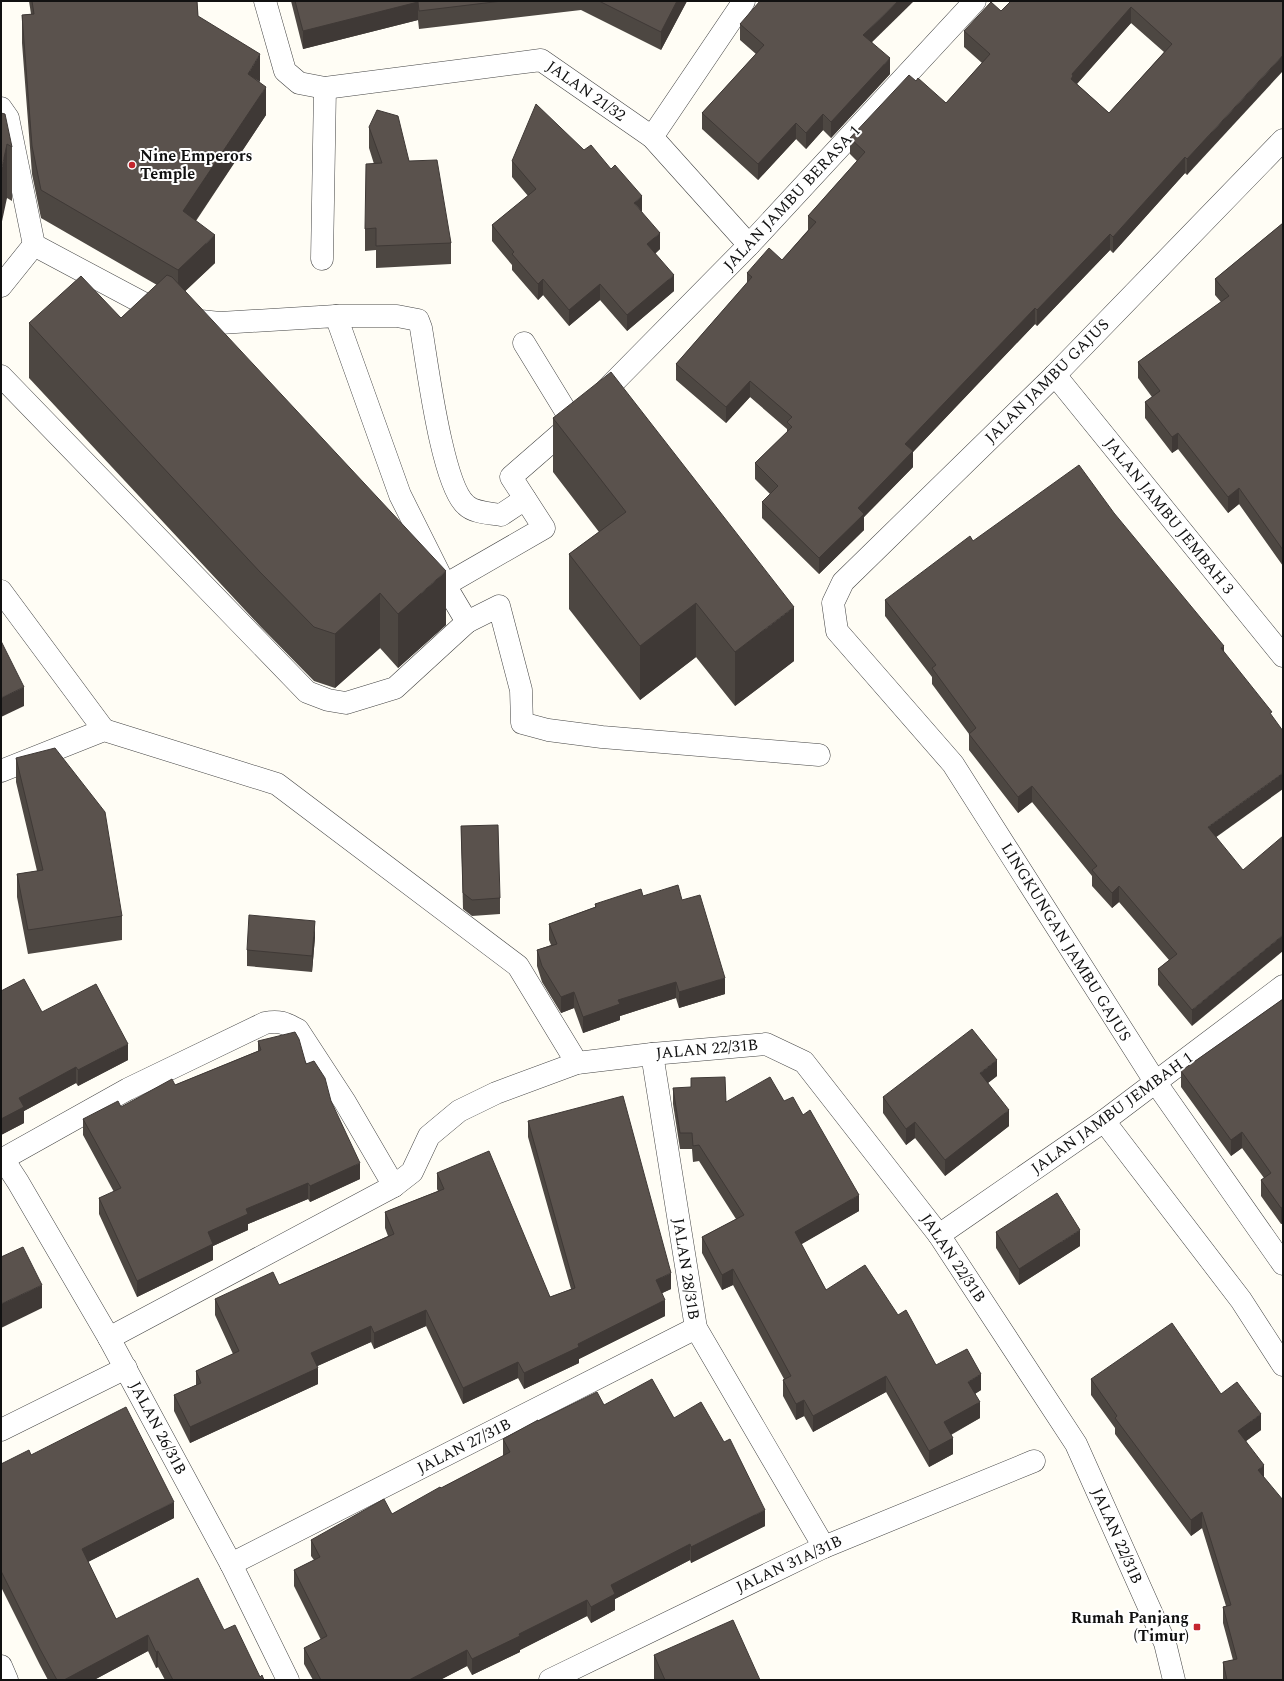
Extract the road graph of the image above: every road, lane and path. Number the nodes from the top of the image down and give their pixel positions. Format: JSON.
{"nodes":[{"id":1,"x":265,"y":1,"type":"edge"},
{"id":2,"x":744,"y":1,"type":"edge"},
{"id":3,"x":975,"y":1,"type":"edge"},
{"id":4,"x":325,"y":88,"type":"junction"},
{"id":5,"x":1,"y":108,"type":"edge"},
{"id":6,"x":652,"y":137,"type":"junction"},
{"id":7,"x":1282,"y":144,"type":"edge"},
{"id":8,"x":34,"y":245,"type":"junction"},
{"id":9,"x":749,"y":245,"type":"junction"},
{"id":10,"x":322,"y":259,"type":"dead end"},
{"id":11,"x":1,"y":286,"type":"edge"},
{"id":12,"x":336,"y":316,"type":"junction"},
{"id":13,"x":524,"y":343,"type":"dead end"},
{"id":14,"x":1055,"y":375,"type":"junction"},
{"id":15,"x":1,"y":376,"type":"edge"},
{"id":16,"x":605,"y":391,"type":"edge"},
{"id":17,"x":525,"y":499,"type":"junction"},
{"id":18,"x":445,"y":585,"type":"junction"},
{"id":19,"x":1,"y":591,"type":"edge"},
{"id":20,"x":467,"y":622,"type":"junction"},
{"id":21,"x":836,"y":631,"type":"joint"},
{"id":22,"x":1283,"y":656,"type":"edge"},
{"id":23,"x":104,"y":730,"type":"junction"},
{"id":24,"x":818,"y":755,"type":"dead end"},
{"id":25,"x":1,"y":771,"type":"edge"},
{"id":26,"x":1283,"y":986,"type":"edge"},
{"id":27,"x":652,"y":1054,"type":"junction"},
{"id":28,"x":577,"y":1063,"type":"junction"},
{"id":29,"x":1156,"y":1083,"type":"junction"},
{"id":30,"x":1104,"y":1121,"type":"junction"},
{"id":31,"x":2,"y":1159,"type":"edge"},
{"id":32,"x":394,"y":1186,"type":"junction"},
{"id":33,"x":939,"y":1235,"type":"junction"},
{"id":34,"x":1283,"y":1264,"type":"edge"},
{"id":35,"x":696,"y":1328,"type":"junction"},
{"id":36,"x":109,"y":1338,"type":"junction"},
{"id":37,"x":1283,"y":1365,"type":"edge"},
{"id":38,"x":126,"y":1368,"type":"junction"},
{"id":39,"x":1,"y":1430,"type":"edge"},
{"id":40,"x":1034,"y":1461,"type":"dead end"},
{"id":41,"x":824,"y":1547,"type":"junction"},
{"id":42,"x":232,"y":1564,"type":"junction"},
{"id":43,"x":1,"y":1666,"type":"edge"},
{"id":44,"x":7,"y":1680,"type":"edge"},
{"id":45,"x":288,"y":1680,"type":"edge"},
{"id":46,"x":550,"y":1680,"type":"edge"},
{"id":47,"x":1174,"y":1680,"type":"edge"}],
"edges":[{"from":1,"to":4,"type":"street","name":"JALAN 21/32"},
{"from":2,"to":6,"type":"street"},
{"from":3,"to":9,"type":"street","name":"JALAN JAMBU BERASA 1"},
{"from":4,"to":6,"type":"street","name":"JALAN 21/32"},
{"from":4,"to":10,"type":"street"},
{"from":5,"to":8,"type":"street"},
{"from":6,"to":9,"type":"street","name":"JALAN 21/32"},
{"from":7,"to":14,"type":"street","name":"JALAN JAMBU GAJUS"},
{"from":8,"to":11,"type":"street"},
{"from":8,"to":12,"type":"street"},
{"from":9,"to":16,"type":"street","name":"JALAN JAMBU BERASA 1"},
{"from":12,"to":17,"type":"street"},
{"from":12,"to":18,"type":"street"},
{"from":13,"to":17,"type":"street"},
{"from":14,"to":21,"type":"street","name":"JALAN JAMBU GAJUS"},
{"from":14,"to":22,"type":"street","name":"JALAN JAMBU JEMBAH 3"},
{"from":15,"to":20,"type":"street"},
{"from":17,"to":18,"type":"street"},
{"from":18,"to":20,"type":"street"},
{"from":19,"to":23,"type":"street"},
{"from":20,"to":24,"type":"street"},
{"from":21,"to":29,"type":"street","name":"LINGKUNGAN JAMBU GAJUS"},
{"from":23,"to":25,"type":"street"},
{"from":23,"to":28,"type":"street"},
{"from":26,"to":29,"type":"street","name":"JALAN JAMBU JEMBAH 1"},
{"from":27,"to":28,"type":"street","name":"JALAN 22/31B"},
{"from":27,"to":33,"type":"street","name":"JALAN 22/31B"},
{"from":27,"to":35,"type":"street","name":"JALAN 28/31B"},
{"from":28,"to":32,"type":"street","name":"JALAN 22/31B"},
{"from":29,"to":30,"type":"street","name":"JALAN JAMBU JEMBAH 1"},
{"from":29,"to":34,"type":"street","name":"LINGKUNGAN JAMBU GAJUS"},
{"from":30,"to":33,"type":"street","name":"JALAN JAMBU JEMBAH 1"},
{"from":30,"to":37,"type":"street"},
{"from":31,"to":32,"type":"street"},
{"from":31,"to":36,"type":"street","name":"JALAN 26/31B"},
{"from":32,"to":36,"type":"street","name":"JALAN 22/31B"},
{"from":33,"to":47,"type":"street","name":"JALAN 22/31B"},
{"from":35,"to":41,"type":"street","name":"JALAN 28/31B"},
{"from":35,"to":42,"type":"street","name":"JALAN 27/31B"},
{"from":36,"to":38,"type":"street","name":"JALAN 26/31B"},
{"from":38,"to":39,"type":"street"},
{"from":38,"to":42,"type":"street","name":"JALAN 26/31B"},
{"from":40,"to":41,"type":"street","name":"JALAN 31A/31B"},
{"from":41,"to":46,"type":"street","name":"JALAN 31A/31B"},
{"from":42,"to":45,"type":"street","name":"JALAN 26/31B"},
{"from":43,"to":44,"type":"street"}]}
